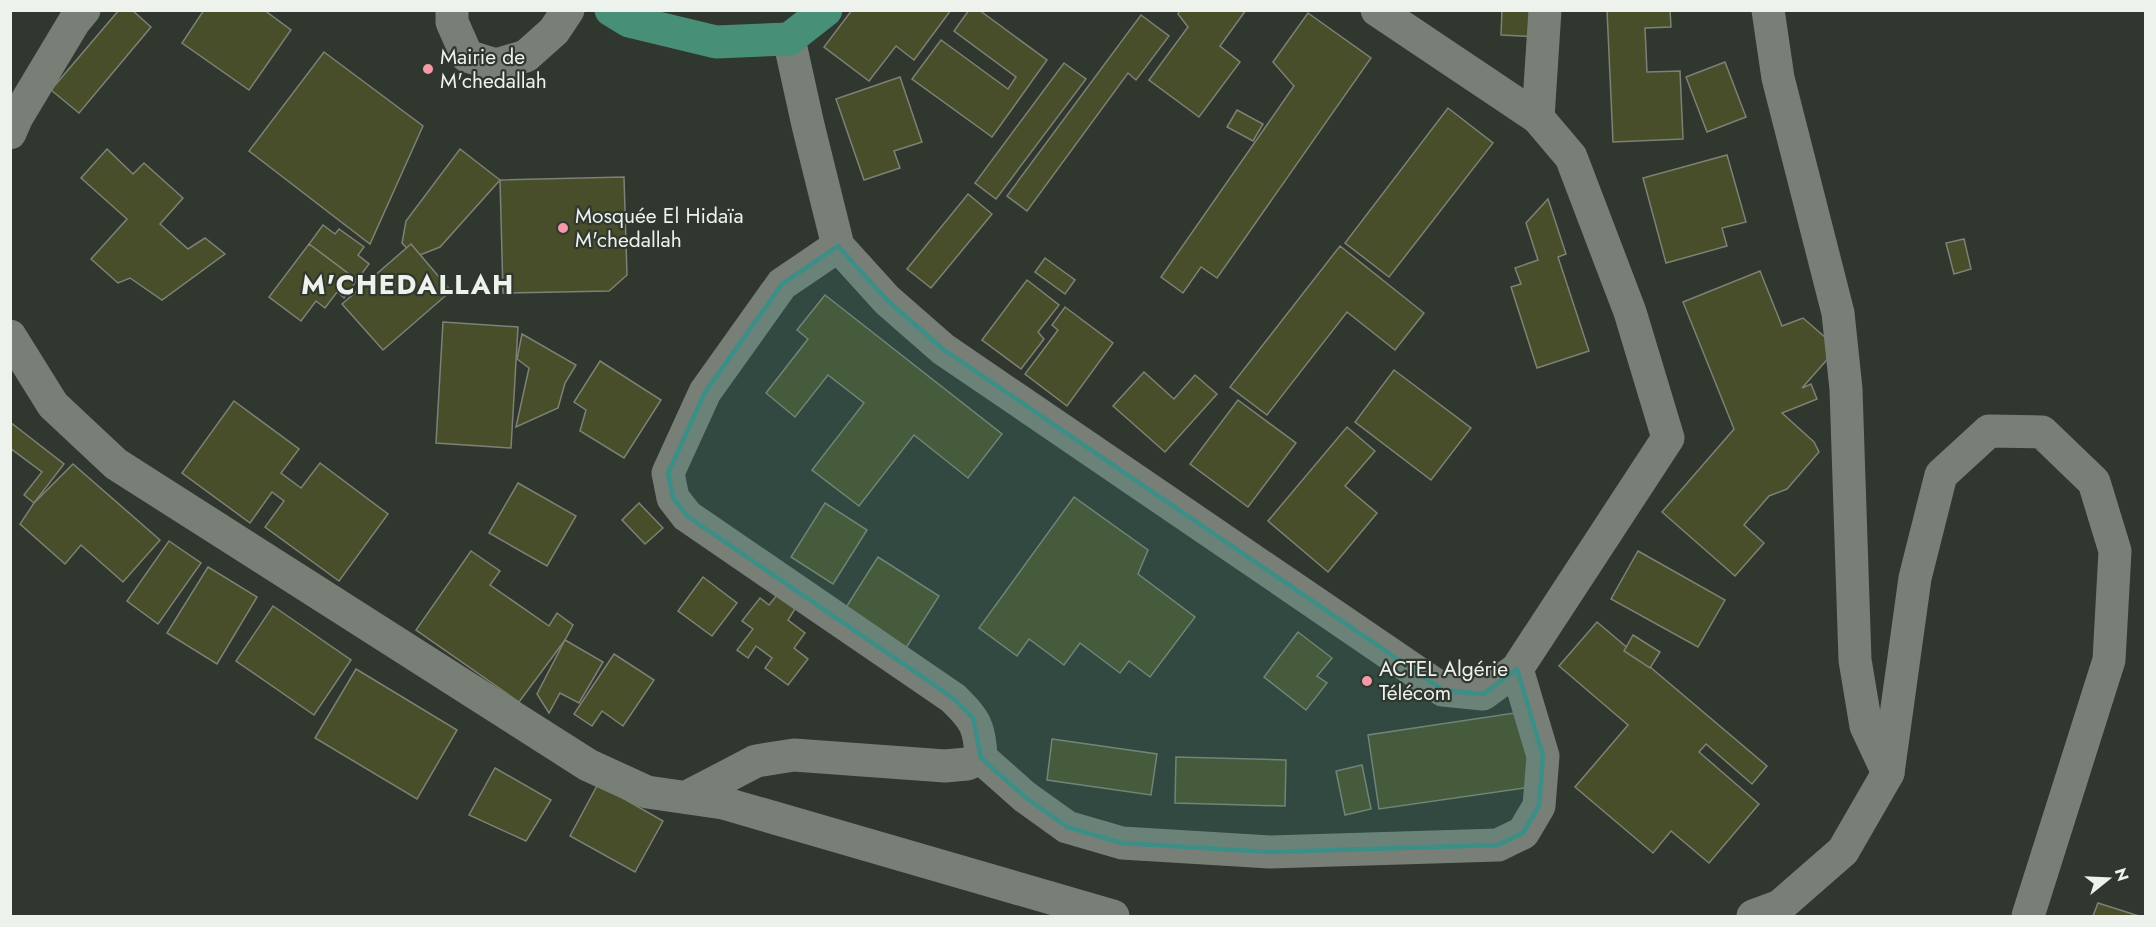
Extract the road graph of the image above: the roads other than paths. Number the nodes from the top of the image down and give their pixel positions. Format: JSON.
{"nodes":[{"id":1,"x":84,"y":10,"type":"edge"},
{"id":2,"x":452,"y":10,"type":"edge"},
{"id":3,"x":567,"y":10,"type":"edge"},
{"id":4,"x":611,"y":10,"type":"edge"},
{"id":5,"x":826,"y":10,"type":"edge"},
{"id":6,"x":1377,"y":10,"type":"edge"},
{"id":7,"x":1545,"y":10,"type":"edge"},
{"id":8,"x":1768,"y":10,"type":"edge"},
{"id":9,"x":789,"y":39,"type":"junction"},
{"id":10,"x":1538,"y":118,"type":"junction"},
{"id":11,"x":12,"y":121,"type":"edge"},
{"id":12,"x":838,"y":246,"type":"junction"},
{"id":13,"x":10,"y":336,"type":"edge"},
{"id":14,"x":1517,"y":669,"type":"junction"},
{"id":15,"x":981,"y":759,"type":"junction"},
{"id":16,"x":1888,"y":773,"type":"junction"},
{"id":17,"x":687,"y":797,"type":"junction"},
{"id":18,"x":1113,"y":916,"type":"edge"},
{"id":19,"x":1753,"y":916,"type":"edge"},
{"id":20,"x":2028,"y":916,"type":"edge"}],
"edges":[{"from":1,"to":11,"type":"street"},
{"from":2,"to":3,"type":"street"},
{"from":4,"to":9,"type":"main road"},
{"from":5,"to":9,"type":"main road"},
{"from":6,"to":10,"type":"street"},
{"from":7,"to":10,"type":"street"},
{"from":8,"to":16,"type":"street"},
{"from":9,"to":12,"type":"street"},
{"from":10,"to":14,"type":"street"},
{"from":12,"to":14,"type":"street"},
{"from":12,"to":15,"type":"street"},
{"from":13,"to":17,"type":"street"},
{"from":14,"to":15,"type":"street"},
{"from":15,"to":17,"type":"street"},
{"from":16,"to":19,"type":"street"},
{"from":16,"to":20,"type":"street"},
{"from":17,"to":18,"type":"street"}]}
